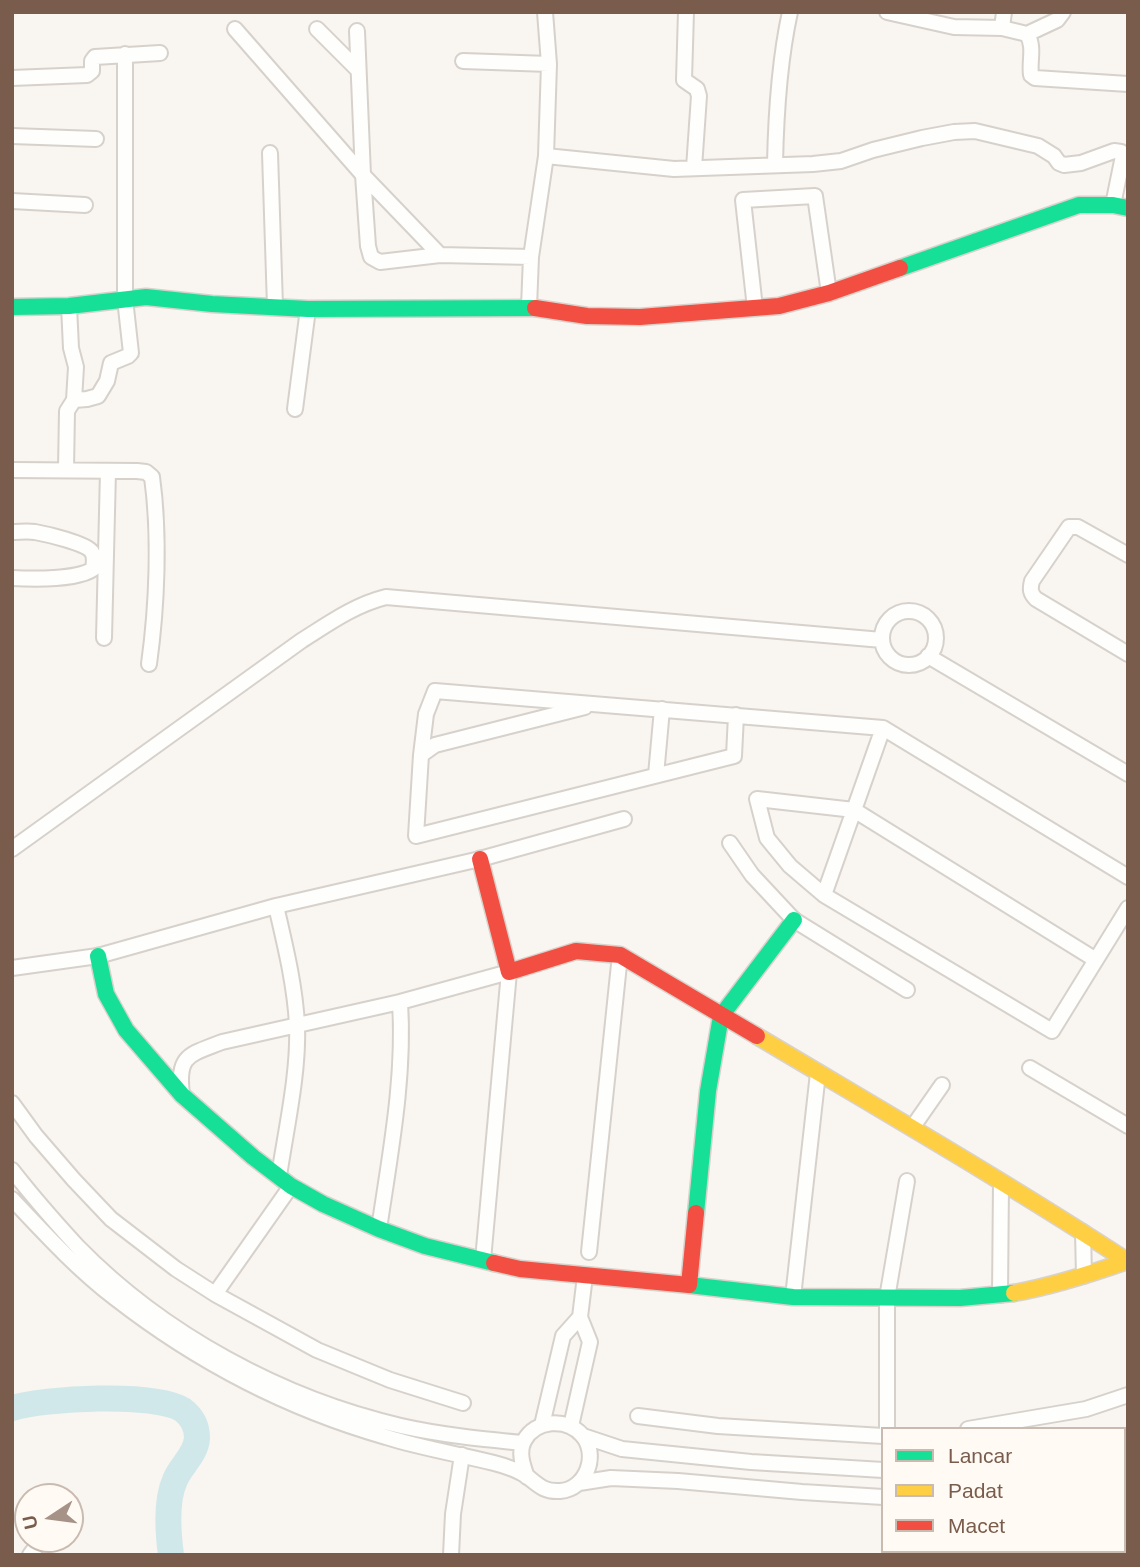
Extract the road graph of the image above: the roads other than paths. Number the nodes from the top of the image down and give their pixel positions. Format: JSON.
{"nodes":[{"id":1,"x":545,"y":12,"type":"edge"},
{"id":2,"x":686,"y":12,"type":"edge"},
{"id":3,"x":790,"y":12,"type":"edge"},
{"id":4,"x":887,"y":12,"type":"edge"},
{"id":5,"x":1004,"y":12,"type":"edge"},
{"id":6,"x":1063,"y":12,"type":"edge"},
{"id":7,"x":1003,"y":28,"type":"junction"},
{"id":8,"x":235,"y":29,"type":"dead end"},
{"id":9,"x":317,"y":29,"type":"dead end"},
{"id":10,"x":356,"y":31,"type":"dead end"},
{"id":11,"x":1027,"y":34,"type":"junction"},
{"id":12,"x":160,"y":52,"type":"dead end"},
{"id":13,"x":125,"y":54,"type":"junction"},
{"id":14,"x":463,"y":61,"type":"dead end"},
{"id":15,"x":549,"y":64,"type":"junction"},
{"id":16,"x":358,"y":71,"type":"junction"},
{"id":17,"x":12,"y":78,"type":"edge"},
{"id":18,"x":1128,"y":84,"type":"edge"},
{"id":19,"x":12,"y":136,"type":"edge"},
{"id":20,"x":96,"y":139,"type":"dead end"},
{"id":21,"x":270,"y":153,"type":"dead end"},
{"id":22,"x":546,"y":156,"type":"junction"},
{"id":23,"x":775,"y":164,"type":"junction"},
{"id":24,"x":694,"y":168,"type":"junction"},
{"id":25,"x":363,"y":175,"type":"junction"},
{"id":26,"x":12,"y":201,"type":"edge"},
{"id":27,"x":85,"y":205,"type":"dead end"},
{"id":28,"x":1121,"y":207,"type":"edge"},
{"id":29,"x":440,"y":255,"type":"junction"},
{"id":30,"x":531,"y":257,"type":"junction"},
{"id":31,"x":829,"y":293,"type":"junction"},
{"id":32,"x":125,"y":299,"type":"junction"},
{"id":33,"x":69,"y":306,"type":"junction"},
{"id":34,"x":275,"y":306,"type":"junction"},
{"id":35,"x":12,"y":307,"type":"edge"},
{"id":36,"x":529,"y":307,"type":"junction"},
{"id":37,"x":755,"y":308,"type":"junction"},
{"id":38,"x":308,"y":309,"type":"junction"},
{"id":39,"x":74,"y":400,"type":"junction"},
{"id":40,"x":295,"y":409,"type":"dead end"},
{"id":41,"x":12,"y":470,"type":"edge"},
{"id":42,"x":66,"y":470,"type":"junction"},
{"id":43,"x":108,"y":471,"type":"junction"},
{"id":44,"x":12,"y":532,"type":"edge"},
{"id":45,"x":1128,"y":555,"type":"edge"},
{"id":46,"x":12,"y":578,"type":"edge"},
{"id":47,"x":104,"y":638,"type":"dead end"},
{"id":48,"x":882,"y":640,"type":"junction"},
{"id":49,"x":1128,"y":654,"type":"edge"},
{"id":50,"x":928,"y":656,"type":"junction"},
{"id":51,"x":149,"y":664,"type":"dead end"},
{"id":52,"x":598,"y":704,"type":"junction"},
{"id":53,"x":662,"y":709,"type":"junction"},
{"id":54,"x":736,"y":715,"type":"junction"},
{"id":55,"x":883,"y":727,"type":"junction"},
{"id":56,"x":421,"y":755,"type":"junction"},
{"id":57,"x":1128,"y":774,"type":"edge"},
{"id":58,"x":656,"y":775,"type":"junction"},
{"id":59,"x":854,"y":810,"type":"junction"},
{"id":60,"x":624,"y":819,"type":"dead end"},
{"id":61,"x":730,"y":843,"type":"dead end"},
{"id":62,"x":12,"y":849,"type":"edge"},
{"id":63,"x":480,"y":859,"type":"junction"},
{"id":64,"x":1128,"y":877,"type":"edge"},
{"id":65,"x":824,"y":895,"type":"junction"},
{"id":66,"x":276,"y":906,"type":"junction"},
{"id":67,"x":1128,"y":908,"type":"edge"},
{"id":68,"x":794,"y":920,"type":"junction"},
{"id":69,"x":620,"y":955,"type":"junction"},
{"id":70,"x":98,"y":956,"type":"junction"},
{"id":71,"x":1096,"y":960,"type":"junction"},
{"id":72,"x":12,"y":968,"type":"edge"},
{"id":73,"x":509,"y":972,"type":"junction"},
{"id":74,"x":907,"y":990,"type":"dead end"},
{"id":75,"x":400,"y":1002,"type":"junction"},
{"id":76,"x":721,"y":1016,"type":"junction"},
{"id":77,"x":297,"y":1024,"type":"junction"},
{"id":78,"x":188,"y":1058,"type":"junction"},
{"id":79,"x":154,"y":1062,"type":"junction"},
{"id":80,"x":1030,"y":1068,"type":"dead end"},
{"id":81,"x":818,"y":1073,"type":"junction"},
{"id":82,"x":942,"y":1085,"type":"dead end"},
{"id":83,"x":182,"y":1095,"type":"junction"},
{"id":84,"x":12,"y":1103,"type":"edge"},
{"id":85,"x":1128,"y":1126,"type":"edge"},
{"id":86,"x":912,"y":1128,"type":"junction"},
{"id":87,"x":12,"y":1170,"type":"edge"},
{"id":88,"x":285,"y":1181,"type":"junction"},
{"id":89,"x":907,"y":1181,"type":"dead end"},
{"id":90,"x":1000,"y":1183,"type":"junction"},
{"id":91,"x":12,"y":1199,"type":"edge"},
{"id":92,"x":379,"y":1228,"type":"junction"},
{"id":93,"x":1083,"y":1232,"type":"junction"},
{"id":94,"x":590,"y":1252,"type":"dead end"},
{"id":95,"x":483,"y":1260,"type":"junction"},
{"id":96,"x":1127,"y":1260,"type":"edge"},
{"id":97,"x":585,"y":1276,"type":"junction"},
{"id":98,"x":1084,"y":1276,"type":"junction"},
{"id":99,"x":689,"y":1285,"type":"junction"},
{"id":100,"x":215,"y":1294,"type":"junction"},
{"id":101,"x":1000,"y":1295,"type":"junction"},
{"id":102,"x":793,"y":1297,"type":"junction"},
{"id":103,"x":887,"y":1298,"type":"junction"},
{"id":104,"x":580,"y":1317,"type":"junction"},
{"id":105,"x":1128,"y":1395,"type":"edge"},
{"id":106,"x":463,"y":1403,"type":"dead end"},
{"id":107,"x":638,"y":1416,"type":"dead end"},
{"id":108,"x":542,"y":1425,"type":"junction"},
{"id":109,"x":572,"y":1426,"type":"junction"},
{"id":110,"x":887,"y":1427,"type":"edge"},
{"id":111,"x":980,"y":1427,"type":"edge"},
{"id":112,"x":583,"y":1436,"type":"junction"},
{"id":113,"x":881,"y":1436,"type":"edge"},
{"id":114,"x":523,"y":1443,"type":"junction"},
{"id":115,"x":462,"y":1455,"type":"junction"},
{"id":116,"x":881,"y":1470,"type":"edge"},
{"id":117,"x":527,"y":1477,"type":"junction"},
{"id":118,"x":579,"y":1483,"type":"junction"},
{"id":119,"x":881,"y":1497,"type":"edge"},
{"id":120,"x":451,"y":1555,"type":"edge"}],
"edges":[{"from":1,"to":15,"type":"street"},
{"from":2,"to":24,"type":"street"},
{"from":3,"to":23,"type":"street"},
{"from":4,"to":7,"type":"street"},
{"from":5,"to":7,"type":"street"},
{"from":6,"to":11,"type":"street"},
{"from":7,"to":11,"type":"street"},
{"from":8,"to":25,"type":"street"},
{"from":9,"to":16,"type":"street"},
{"from":10,"to":16,"type":"street"},
{"from":11,"to":18,"type":"street"},
{"from":12,"to":13,"type":"street"},
{"from":13,"to":17,"type":"street"},
{"from":13,"to":32,"type":"street"},
{"from":14,"to":15,"type":"street"},
{"from":15,"to":22,"type":"street"},
{"from":16,"to":25,"type":"street"},
{"from":19,"to":20,"type":"street"},
{"from":21,"to":34,"type":"street"},
{"from":22,"to":24,"type":"street"},
{"from":22,"to":30,"type":"street"},
{"from":23,"to":24,"type":"street"},
{"from":23,"to":28,"type":"street"},
{"from":25,"to":29,"type":"street"},
{"from":25,"to":29,"type":"street"},
{"from":26,"to":27,"type":"street"},
{"from":28,"to":31,"type":"street"},
{"from":29,"to":30,"type":"street"},
{"from":30,"to":36,"type":"street"},
{"from":31,"to":37,"type":"street"},
{"from":31,"to":37,"type":"street"},
{"from":32,"to":33,"type":"street"},
{"from":32,"to":34,"type":"street"},
{"from":32,"to":39,"type":"street"},
{"from":33,"to":35,"type":"street"},
{"from":33,"to":39,"type":"street"},
{"from":34,"to":38,"type":"street"},
{"from":36,"to":37,"type":"street"},
{"from":36,"to":38,"type":"street"},
{"from":38,"to":40,"type":"street"},
{"from":39,"to":42,"type":"street"},
{"from":41,"to":42,"type":"street"},
{"from":42,"to":43,"type":"street"},
{"from":43,"to":47,"type":"street"},
{"from":43,"to":51,"type":"street"},
{"from":44,"to":46,"type":"street"},
{"from":45,"to":49,"type":"street"},
{"from":48,"to":50,"type":"street"},
{"from":48,"to":50,"type":"street"},
{"from":48,"to":62,"type":"street"},
{"from":50,"to":57,"type":"street"},
{"from":52,"to":53,"type":"street"},
{"from":52,"to":56,"type":"street"},
{"from":52,"to":56,"type":"street"},
{"from":53,"to":54,"type":"street"},
{"from":53,"to":58,"type":"street"},
{"from":54,"to":55,"type":"street"},
{"from":54,"to":58,"type":"street"},
{"from":55,"to":59,"type":"street"},
{"from":55,"to":64,"type":"street"},
{"from":56,"to":58,"type":"street"},
{"from":59,"to":65,"type":"street"},
{"from":59,"to":65,"type":"street"},
{"from":59,"to":71,"type":"street"},
{"from":60,"to":63,"type":"street"},
{"from":61,"to":68,"type":"street"},
{"from":63,"to":66,"type":"street"},
{"from":63,"to":73,"type":"street"},
{"from":65,"to":71,"type":"street"},
{"from":66,"to":70,"type":"street"},
{"from":66,"to":77,"type":"street"},
{"from":67,"to":71,"type":"street"},
{"from":68,"to":74,"type":"street"},
{"from":68,"to":76,"type":"street"},
{"from":69,"to":73,"type":"street"},
{"from":69,"to":76,"type":"street"},
{"from":69,"to":94,"type":"street"},
{"from":70,"to":72,"type":"street"},
{"from":70,"to":79,"type":"street"},
{"from":73,"to":75,"type":"street"},
{"from":73,"to":95,"type":"street"},
{"from":75,"to":77,"type":"street"},
{"from":75,"to":92,"type":"street"},
{"from":76,"to":81,"type":"street"},
{"from":76,"to":99,"type":"street"},
{"from":77,"to":78,"type":"street"},
{"from":77,"to":88,"type":"street"},
{"from":78,"to":79,"type":"street"},
{"from":78,"to":83,"type":"street"},
{"from":79,"to":83,"type":"street"},
{"from":80,"to":85,"type":"street"},
{"from":81,"to":86,"type":"street"},
{"from":81,"to":102,"type":"street"},
{"from":82,"to":86,"type":"street"},
{"from":83,"to":88,"type":"street"},
{"from":84,"to":100,"type":"street"},
{"from":86,"to":90,"type":"street"},
{"from":87,"to":114,"type":"street"},
{"from":88,"to":92,"type":"street"},
{"from":88,"to":100,"type":"street"},
{"from":89,"to":103,"type":"street"},
{"from":90,"to":93,"type":"street"},
{"from":90,"to":101,"type":"street"},
{"from":91,"to":115,"type":"street"},
{"from":92,"to":95,"type":"street"},
{"from":93,"to":96,"type":"street"},
{"from":93,"to":98,"type":"street"},
{"from":95,"to":97,"type":"street"},
{"from":96,"to":98,"type":"street"},
{"from":97,"to":99,"type":"street"},
{"from":97,"to":104,"type":"street"},
{"from":98,"to":101,"type":"street"},
{"from":99,"to":102,"type":"street"},
{"from":100,"to":106,"type":"street"},
{"from":101,"to":103,"type":"street"},
{"from":102,"to":103,"type":"street"},
{"from":103,"to":110,"type":"street"},
{"from":104,"to":108,"type":"street"},
{"from":104,"to":109,"type":"street"},
{"from":105,"to":111,"type":"street"},
{"from":107,"to":113,"type":"street"},
{"from":108,"to":109,"type":"street"},
{"from":108,"to":114,"type":"street"},
{"from":109,"to":112,"type":"street"},
{"from":112,"to":116,"type":"street"},
{"from":112,"to":118,"type":"street"},
{"from":114,"to":117,"type":"street"},
{"from":115,"to":117,"type":"street"},
{"from":115,"to":120,"type":"street"},
{"from":117,"to":118,"type":"street"},
{"from":118,"to":119,"type":"street"}]}
